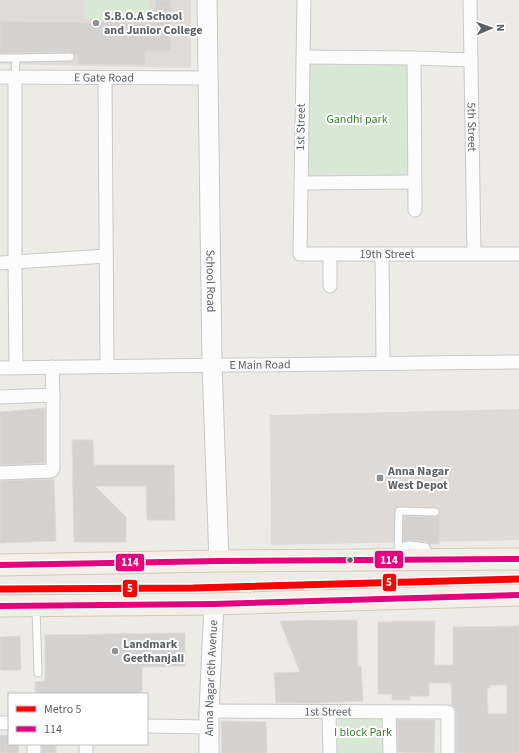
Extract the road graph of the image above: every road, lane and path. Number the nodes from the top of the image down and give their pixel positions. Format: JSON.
{"nodes":[{"id":1,"x":207,"y":0,"type":"edge"},
{"id":2,"x":304,"y":0,"type":"edge"},
{"id":3,"x":470,"y":0,"type":"edge"},
{"id":4,"x":70,"y":57,"type":"dead end"},
{"id":5,"x":303,"y":57,"type":"junction"},
{"id":6,"x":0,"y":58,"type":"edge"},
{"id":7,"x":16,"y":58,"type":"junction"},
{"id":8,"x":414,"y":58,"type":"junction"},
{"id":9,"x":471,"y":60,"type":"junction"},
{"id":10,"x":0,"y":77,"type":"edge"},
{"id":11,"x":15,"y":77,"type":"junction"},
{"id":12,"x":105,"y":78,"type":"junction"},
{"id":13,"x":208,"y":78,"type":"junction"},
{"id":14,"x":414,"y":182,"type":"junction"},
{"id":15,"x":301,"y":183,"type":"junction"},
{"id":16,"x":415,"y":210,"type":"dead end"},
{"id":17,"x":300,"y":254,"type":"joint"},
{"id":18,"x":330,"y":254,"type":"junction"},
{"id":19,"x":382,"y":254,"type":"junction"},
{"id":20,"x":474,"y":254,"type":"junction"},
{"id":21,"x":519,"y":254,"type":"edge"},
{"id":22,"x":106,"y":256,"type":"junction"},
{"id":23,"x":0,"y":262,"type":"edge"},
{"id":24,"x":15,"y":262,"type":"junction"},
{"id":25,"x":330,"y":286,"type":"dead end"},
{"id":26,"x":519,"y":362,"type":"edge"},
{"id":27,"x":383,"y":363,"type":"junction"},
{"id":28,"x":212,"y":364,"type":"junction"},
{"id":29,"x":16,"y":367,"type":"junction"},
{"id":30,"x":52,"y":367,"type":"junction"},
{"id":31,"x":107,"y":367,"type":"junction"},
{"id":32,"x":0,"y":368,"type":"edge"},
{"id":33,"x":53,"y":395,"type":"junction"},
{"id":34,"x":0,"y":397,"type":"edge"},
{"id":35,"x":0,"y":473,"type":"edge"},
{"id":36,"x":435,"y":512,"type":"dead end"},
{"id":37,"x":519,"y":559,"type":"edge"},
{"id":38,"x":399,"y":560,"type":"junction"},
{"id":39,"x":219,"y":561,"type":"junction"},
{"id":40,"x":0,"y":565,"type":"edge"},
{"id":41,"x":519,"y":595,"type":"edge"},
{"id":42,"x":214,"y":604,"type":"junction"},
{"id":43,"x":36,"y":605,"type":"junction"},
{"id":44,"x":0,"y":606,"type":"edge"},
{"id":45,"x":38,"y":673,"type":"dead end"},
{"id":46,"x":329,"y":712,"type":"junction"},
{"id":47,"x":389,"y":712,"type":"junction"},
{"id":48,"x":209,"y":719,"type":"junction"},
{"id":49,"x":148,"y":726,"type":"edge"},
{"id":50,"x":209,"y":753,"type":"edge"},
{"id":51,"x":330,"y":753,"type":"edge"},
{"id":52,"x":390,"y":753,"type":"edge"},
{"id":53,"x":448,"y":753,"type":"edge"}],
"edges":[{"from":1,"to":13,"type":"street","name":"School Road"},
{"from":2,"to":5,"type":"street","name":"1st Street"},
{"from":3,"to":9,"type":"street","name":"5th Street"},
{"from":4,"to":7,"type":"lane"},
{"from":5,"to":8,"type":"street"},
{"from":5,"to":15,"type":"street","name":"1st Street"},
{"from":6,"to":7,"type":"lane"},
{"from":7,"to":11,"type":"lane"},
{"from":8,"to":9,"type":"street"},
{"from":8,"to":14,"type":"street"},
{"from":9,"to":20,"type":"street","name":"5th Street"},
{"from":10,"to":11,"type":"street","name":"E Gate Road"},
{"from":11,"to":12,"type":"street","name":"E Gate Road"},
{"from":11,"to":24,"type":"street"},
{"from":12,"to":13,"type":"street","name":"E Gate Road"},
{"from":12,"to":22,"type":"street"},
{"from":13,"to":28,"type":"street","name":"School Road"},
{"from":14,"to":15,"type":"street"},
{"from":14,"to":16,"type":"street"},
{"from":15,"to":17,"type":"street","name":"1st Street"},
{"from":17,"to":18,"type":"street","name":"19th Street"},
{"from":18,"to":19,"type":"street","name":"19th Street"},
{"from":18,"to":25,"type":"street"},
{"from":19,"to":20,"type":"street","name":"19th Street"},
{"from":19,"to":27,"type":"street"},
{"from":20,"to":21,"type":"street","name":"19th Street"},
{"from":22,"to":24,"type":"street"},
{"from":22,"to":31,"type":"street"},
{"from":23,"to":24,"type":"street"},
{"from":24,"to":29,"type":"street"},
{"from":26,"to":27,"type":"street","name":"E Main Road"},
{"from":27,"to":28,"type":"street","name":"E Main Road"},
{"from":28,"to":31,"type":"street","name":"E Main Road"},
{"from":28,"to":39,"type":"street","name":"School Road"},
{"from":29,"to":30,"type":"street","name":"E Main Road"},
{"from":29,"to":32,"type":"street","name":"E Main Road"},
{"from":30,"to":31,"type":"street","name":"E Main Road"},
{"from":30,"to":33,"type":"street"},
{"from":33,"to":34,"type":"street"},
{"from":33,"to":35,"type":"street"},
{"from":36,"to":38,"type":"lane"},
{"from":37,"to":38,"type":"main road"},
{"from":38,"to":39,"type":"main road"},
{"from":39,"to":40,"type":"main road"},
{"from":41,"to":42,"type":"main road"},
{"from":42,"to":43,"type":"main road"},
{"from":42,"to":48,"type":"street","name":"Anna Nagar 6th Avenue"},
{"from":43,"to":44,"type":"main road"},
{"from":43,"to":45,"type":"lane"},
{"from":46,"to":47,"type":"street","name":"1st Street"},
{"from":46,"to":48,"type":"street","name":"1st Street"},
{"from":46,"to":51,"type":"street"},
{"from":47,"to":52,"type":"street"},
{"from":47,"to":53,"type":"street","name":"1st Street"},
{"from":48,"to":49,"type":"street","name":"1st Street"},
{"from":48,"to":50,"type":"street","name":"Anna Nagar 6th Avenue"}]}
